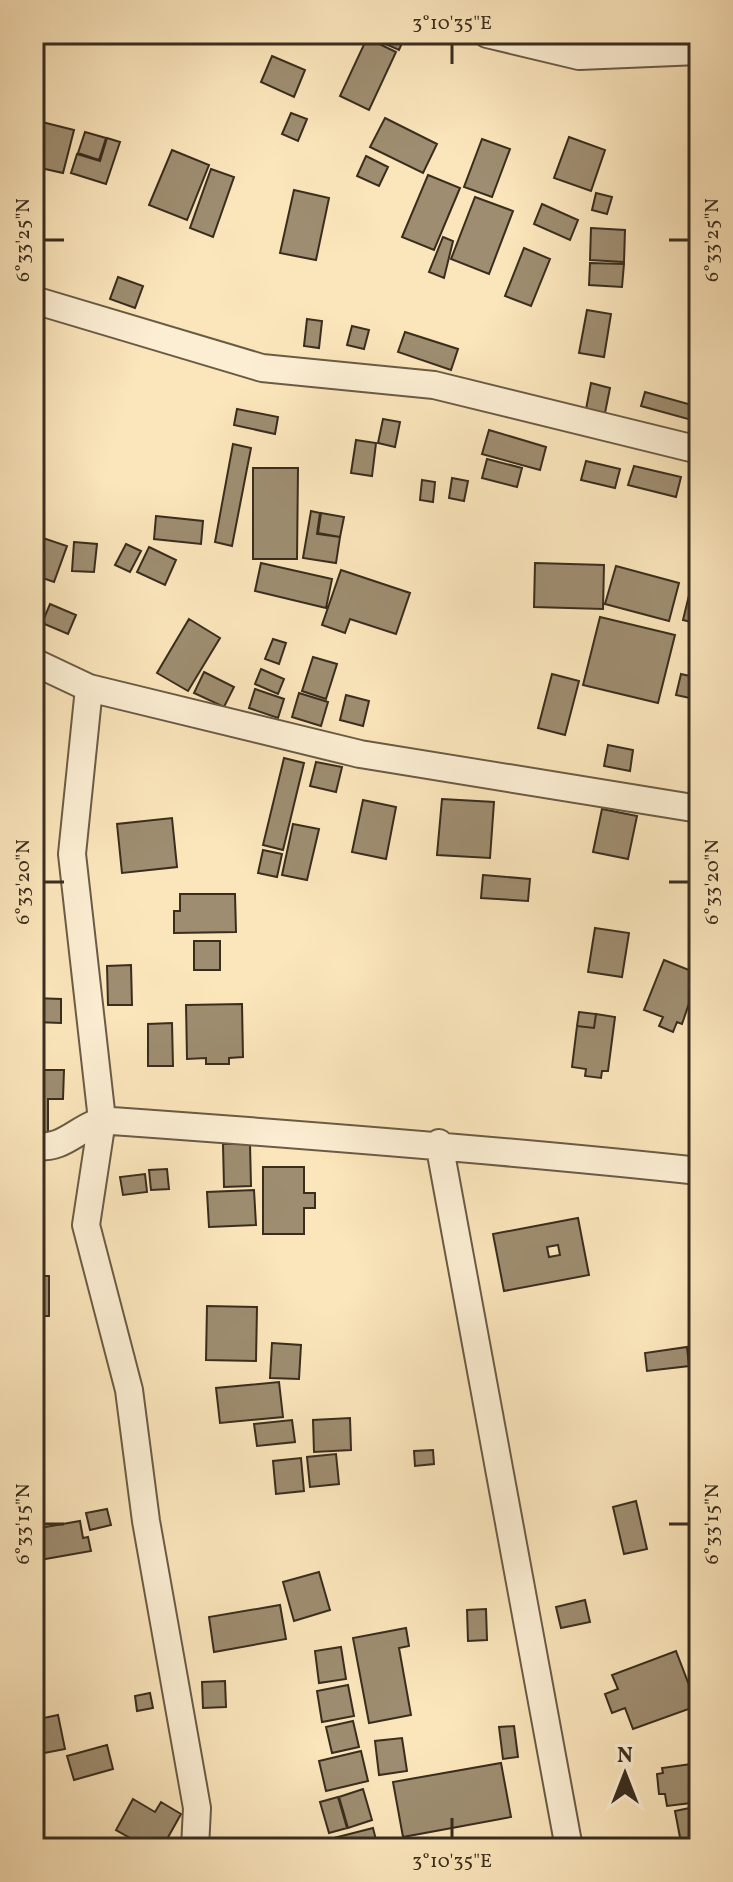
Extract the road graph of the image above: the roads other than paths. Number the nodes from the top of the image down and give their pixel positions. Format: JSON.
{"nodes":[{"id":1,"x":487,"y":34,"type":"edge"},
{"id":2,"x":699,"y":51,"type":"edge"},
{"id":3,"x":34,"y":300,"type":"edge"},
{"id":4,"x":699,"y":450,"type":"edge"},
{"id":5,"x":34,"y":662,"type":"edge"},
{"id":6,"x":89,"y":688,"type":"junction"},
{"id":7,"x":699,"y":809,"type":"edge"},
{"id":8,"x":102,"y":1120,"type":"junction"},
{"id":9,"x":439,"y":1143,"type":"junction"},
{"id":10,"x":34,"y":1146,"type":"edge"},
{"id":11,"x":699,"y":1171,"type":"edge"},
{"id":12,"x":195,"y":1848,"type":"edge"},
{"id":13,"x":569,"y":1848,"type":"edge"}],
"edges":[{"from":1,"to":2,"type":"street"},
{"from":3,"to":4,"type":"street"},
{"from":5,"to":6,"type":"street"},
{"from":6,"to":7,"type":"street"},
{"from":6,"to":8,"type":"street"},
{"from":8,"to":9,"type":"street"},
{"from":8,"to":10,"type":"street"},
{"from":8,"to":12,"type":"street"},
{"from":9,"to":11,"type":"street"},
{"from":9,"to":13,"type":"street"}]}
